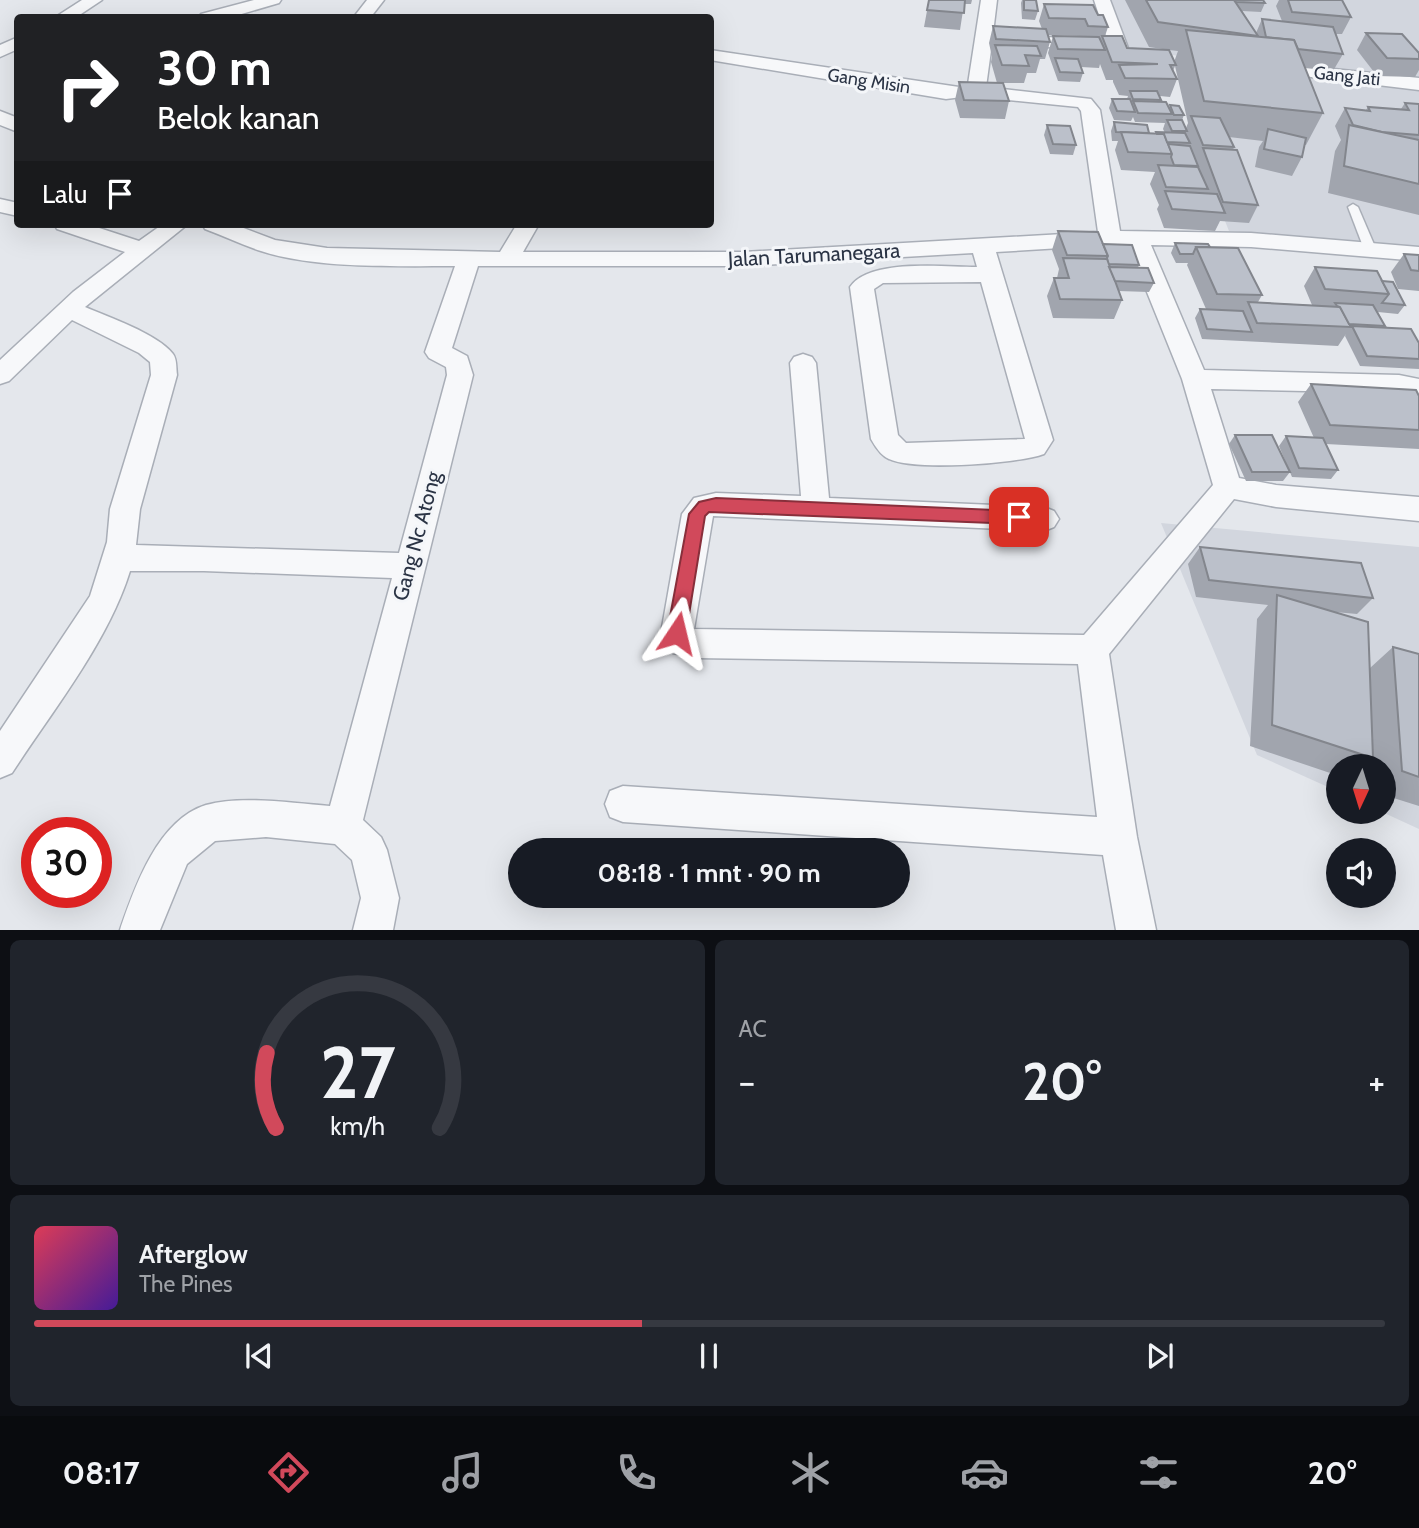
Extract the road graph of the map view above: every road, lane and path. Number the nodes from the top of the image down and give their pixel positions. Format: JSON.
{"nodes":[{"id":1,"x":94,"y":0,"type":"edge"},
{"id":2,"x":273,"y":0,"type":"edge"},
{"id":3,"x":376,"y":0,"type":"edge"},
{"id":4,"x":989,"y":0,"type":"edge"},
{"id":5,"x":1102,"y":0,"type":"edge"},
{"id":6,"x":69,"y":14,"type":"edge"},
{"id":7,"x":222,"y":14,"type":"edge"},
{"id":8,"x":364,"y":14,"type":"edge"},
{"id":9,"x":983,"y":37,"type":"junction"},
{"id":10,"x":714,"y":56,"type":"edge"},
{"id":11,"x":1244,"y":64,"type":"edge"},
{"id":12,"x":1419,"y":84,"type":"edge"},
{"id":13,"x":972,"y":91,"type":"junction"},
{"id":14,"x":1353,"y":207,"type":"dead end"},
{"id":15,"x":77,"y":228,"type":"edge"},
{"id":16,"x":172,"y":228,"type":"edge"},
{"id":17,"x":526,"y":228,"type":"edge"},
{"id":18,"x":243,"y":229,"type":"edge"},
{"id":19,"x":1110,"y":238,"type":"junction"},
{"id":20,"x":1137,"y":239,"type":"junction"},
{"id":21,"x":982,"y":244,"type":"junction"},
{"id":22,"x":1370,"y":249,"type":"junction"},
{"id":23,"x":142,"y":250,"type":"junction"},
{"id":24,"x":1419,"y":254,"type":"edge"},
{"id":25,"x":469,"y":259,"type":"junction"},
{"id":26,"x":507,"y":260,"type":"junction"},
{"id":27,"x":990,"y":274,"type":"junction"},
{"id":28,"x":70,"y":309,"type":"junction"},
{"id":29,"x":803,"y":363,"type":"dead end"},
{"id":30,"x":0,"y":375,"type":"edge"},
{"id":31,"x":1195,"y":379,"type":"junction"},
{"id":32,"x":1419,"y":388,"type":"edge"},
{"id":33,"x":1228,"y":487,"type":"junction"},
{"id":34,"x":816,"y":508,"type":"junction"},
{"id":35,"x":1419,"y":509,"type":"edge"},
{"id":36,"x":1044,"y":519,"type":"dead end"},
{"id":37,"x":118,"y":558,"type":"junction"},
{"id":38,"x":409,"y":566,"type":"junction"},
{"id":39,"x":1092,"y":650,"type":"junction"},
{"id":40,"x":0,"y":761,"type":"edge"},
{"id":41,"x":623,"y":804,"type":"dead end"},
{"id":42,"x":342,"y":826,"type":"junction"},
{"id":43,"x":1118,"y":837,"type":"junction"},
{"id":44,"x":140,"y":929,"type":"edge"},
{"id":45,"x":373,"y":929,"type":"edge"},
{"id":46,"x":1136,"y":929,"type":"edge"}],
"edges":[{"from":1,"to":6,"type":"street"},
{"from":2,"to":7,"type":"street"},
{"from":3,"to":8,"type":"street"},
{"from":4,"to":9,"type":"street"},
{"from":5,"to":9,"type":"street"},
{"from":9,"to":13,"type":"street"},
{"from":10,"to":13,"type":"street","name":"Gang Misin"},
{"from":11,"to":12,"type":"street","name":"Gang Jati"},
{"from":13,"to":19,"type":"street","name":"Gang Misin"},
{"from":14,"to":22,"type":"lane"},
{"from":15,"to":23,"type":"street"},
{"from":16,"to":23,"type":"street"},
{"from":17,"to":26,"type":"street"},
{"from":18,"to":25,"type":"street","name":"Jalan Tarumanegara"},
{"from":19,"to":20,"type":"street","name":"Jalan Tarumanegara"},
{"from":19,"to":21,"type":"street","name":"Jalan Tarumanegara"},
{"from":20,"to":22,"type":"street","name":"Jalan Tarumanegara"},
{"from":20,"to":31,"type":"street"},
{"from":21,"to":26,"type":"street","name":"Jalan Tarumanegara"},
{"from":21,"to":27,"type":"street"},
{"from":22,"to":24,"type":"street","name":"Jalan Tarumanegara"},
{"from":23,"to":28,"type":"street"},
{"from":25,"to":26,"type":"street","name":"Jalan Tarumanegara"},
{"from":25,"to":38,"type":"street","name":"Gang Nc Atong"},
{"from":27,"to":27,"type":"street"},
{"from":28,"to":30,"type":"street"},
{"from":28,"to":37,"type":"street"},
{"from":29,"to":34,"type":"street"},
{"from":31,"to":32,"type":"street"},
{"from":31,"to":33,"type":"street"},
{"from":33,"to":35,"type":"street"},
{"from":33,"to":39,"type":"street"},
{"from":34,"to":36,"type":"street"},
{"from":34,"to":39,"type":"street"},
{"from":37,"to":38,"type":"street"},
{"from":37,"to":40,"type":"street"},
{"from":38,"to":42,"type":"street","name":"Gang Nc Atong"},
{"from":39,"to":43,"type":"street"},
{"from":41,"to":43,"type":"street"},
{"from":42,"to":44,"type":"street"},
{"from":42,"to":45,"type":"street"},
{"from":43,"to":46,"type":"street"}]}
